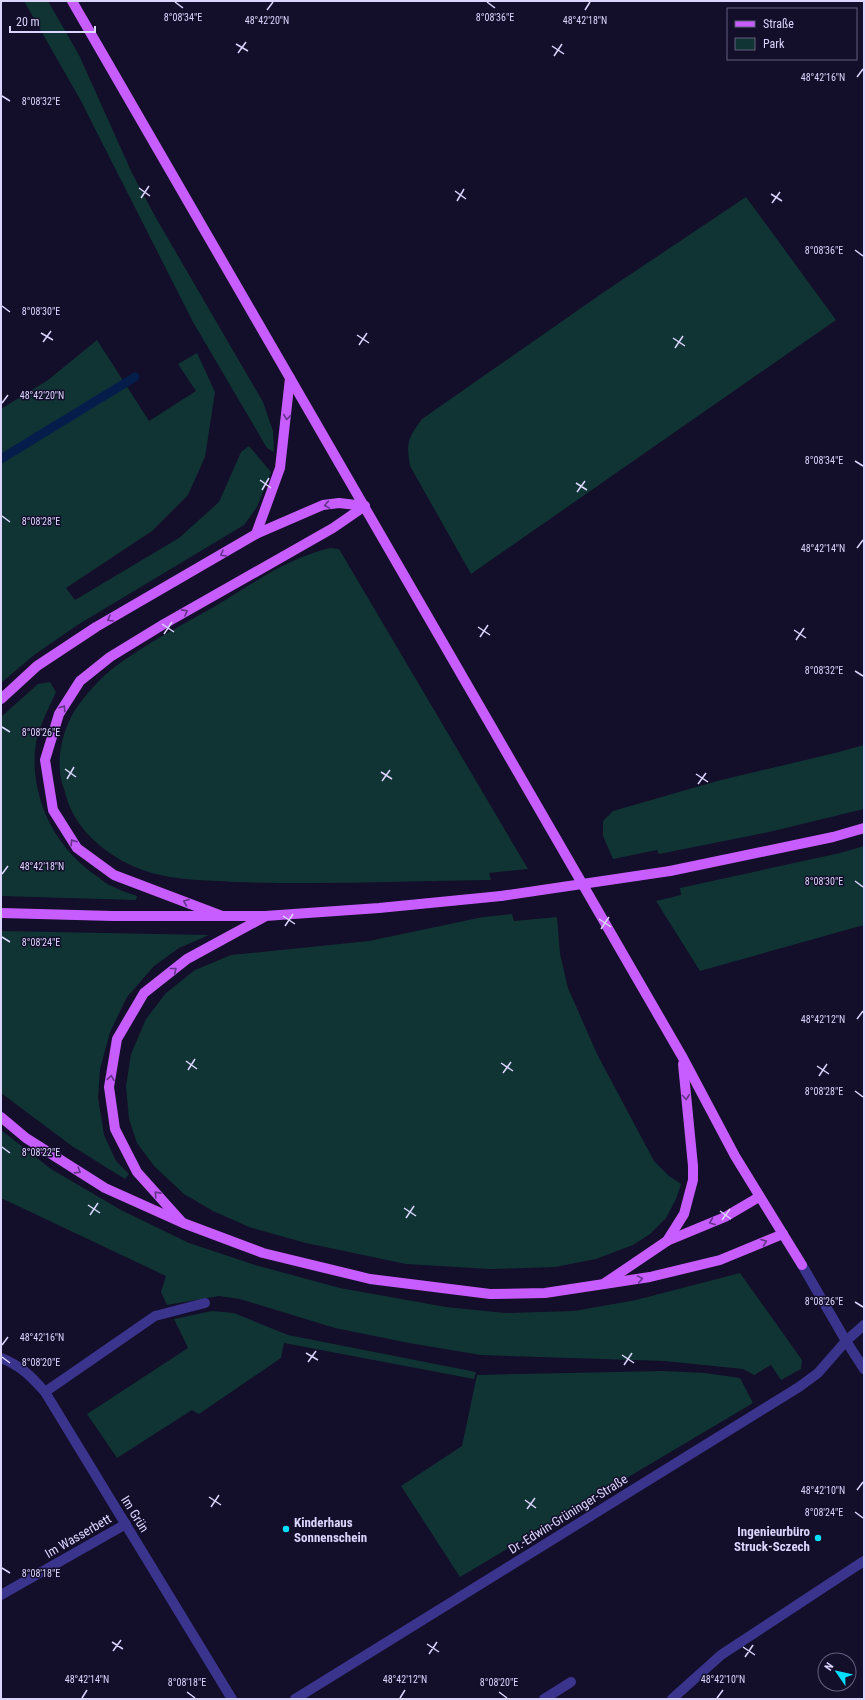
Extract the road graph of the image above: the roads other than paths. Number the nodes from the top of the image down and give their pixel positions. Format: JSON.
{"nodes":[{"id":1,"x":72,"y":1,"type":"edge"},
{"id":2,"x":290,"y":378,"type":"junction"},
{"id":3,"x":365,"y":506,"type":"junction"},
{"id":4,"x":256,"y":534,"type":"junction"},
{"id":5,"x":1,"y":699,"type":"edge"},
{"id":6,"x":864,"y":828,"type":"edge"},
{"id":7,"x":1,"y":913,"type":"edge"},
{"id":8,"x":222,"y":916,"type":"junction"},
{"id":9,"x":266,"y":916,"type":"junction"},
{"id":10,"x":683,"y":1058,"type":"junction"},
{"id":11,"x":1,"y":1116,"type":"edge"},
{"id":12,"x":759,"y":1197,"type":"junction"},
{"id":13,"x":183,"y":1223,"type":"junction"},
{"id":14,"x":783,"y":1234,"type":"junction"},
{"id":15,"x":667,"y":1241,"type":"junction"},
{"id":16,"x":802,"y":1265,"type":"joint"},
{"id":17,"x":602,"y":1285,"type":"junction"},
{"id":18,"x":205,"y":1303,"type":"dead end"},
{"id":19,"x":864,"y":1325,"type":"edge"},
{"id":20,"x":846,"y":1341,"type":"junction"},
{"id":21,"x":1,"y":1358,"type":"edge"},
{"id":22,"x":864,"y":1369,"type":"edge"},
{"id":23,"x":45,"y":1392,"type":"junction"},
{"id":24,"x":126,"y":1524,"type":"junction"},
{"id":25,"x":864,"y":1561,"type":"edge"},
{"id":26,"x":1,"y":1595,"type":"edge"},
{"id":27,"x":571,"y":1682,"type":"dead end"},
{"id":28,"x":232,"y":1699,"type":"edge"},
{"id":29,"x":295,"y":1699,"type":"edge"},
{"id":30,"x":544,"y":1699,"type":"edge"},
{"id":31,"x":672,"y":1699,"type":"edge"}],
"edges":[{"from":1,"to":2,"type":"main road"},
{"from":2,"to":3,"type":"main road"},
{"from":2,"to":4,"type":"main road","one_way":true},
{"from":3,"to":4,"type":"main road","one_way":true},
{"from":8,"to":3,"type":"main road","one_way":true},
{"from":3,"to":10,"type":"main road"},
{"from":4,"to":5,"type":"main road","one_way":true},
{"from":6,"to":9,"type":"main road","bridge":true},
{"from":7,"to":8,"type":"main road"},
{"from":8,"to":9,"type":"main road"},
{"from":13,"to":9,"type":"main road","one_way":true},
{"from":10,"to":12,"type":"main road"},
{"from":10,"to":15,"type":"main road","one_way":true},
{"from":11,"to":13,"type":"main road","one_way":true},
{"from":12,"to":14,"type":"main road"},
{"from":12,"to":15,"type":"main road","one_way":true},
{"from":13,"to":17,"type":"main road"},
{"from":14,"to":16,"type":"main road"},
{"from":17,"to":14,"type":"main road","one_way":true},
{"from":15,"to":17,"type":"main road"},
{"from":16,"to":20,"type":"street"},
{"from":18,"to":23,"type":"street"},
{"from":19,"to":20,"type":"street","name":"Dr.-Edwin-Grüninger-Straße"},
{"from":20,"to":22,"type":"street"},
{"from":20,"to":29,"type":"street","name":"Dr.-Edwin-Grüninger-Straße"},
{"from":21,"to":23,"type":"street","name":"Im Grün"},
{"from":23,"to":24,"type":"street","name":"Im Grün"},
{"from":24,"to":26,"type":"street","name":"Im Wasserbett"},
{"from":24,"to":28,"type":"street","name":"Im Grün"},
{"from":25,"to":31,"type":"street"},
{"from":27,"to":30,"type":"street"}]}
